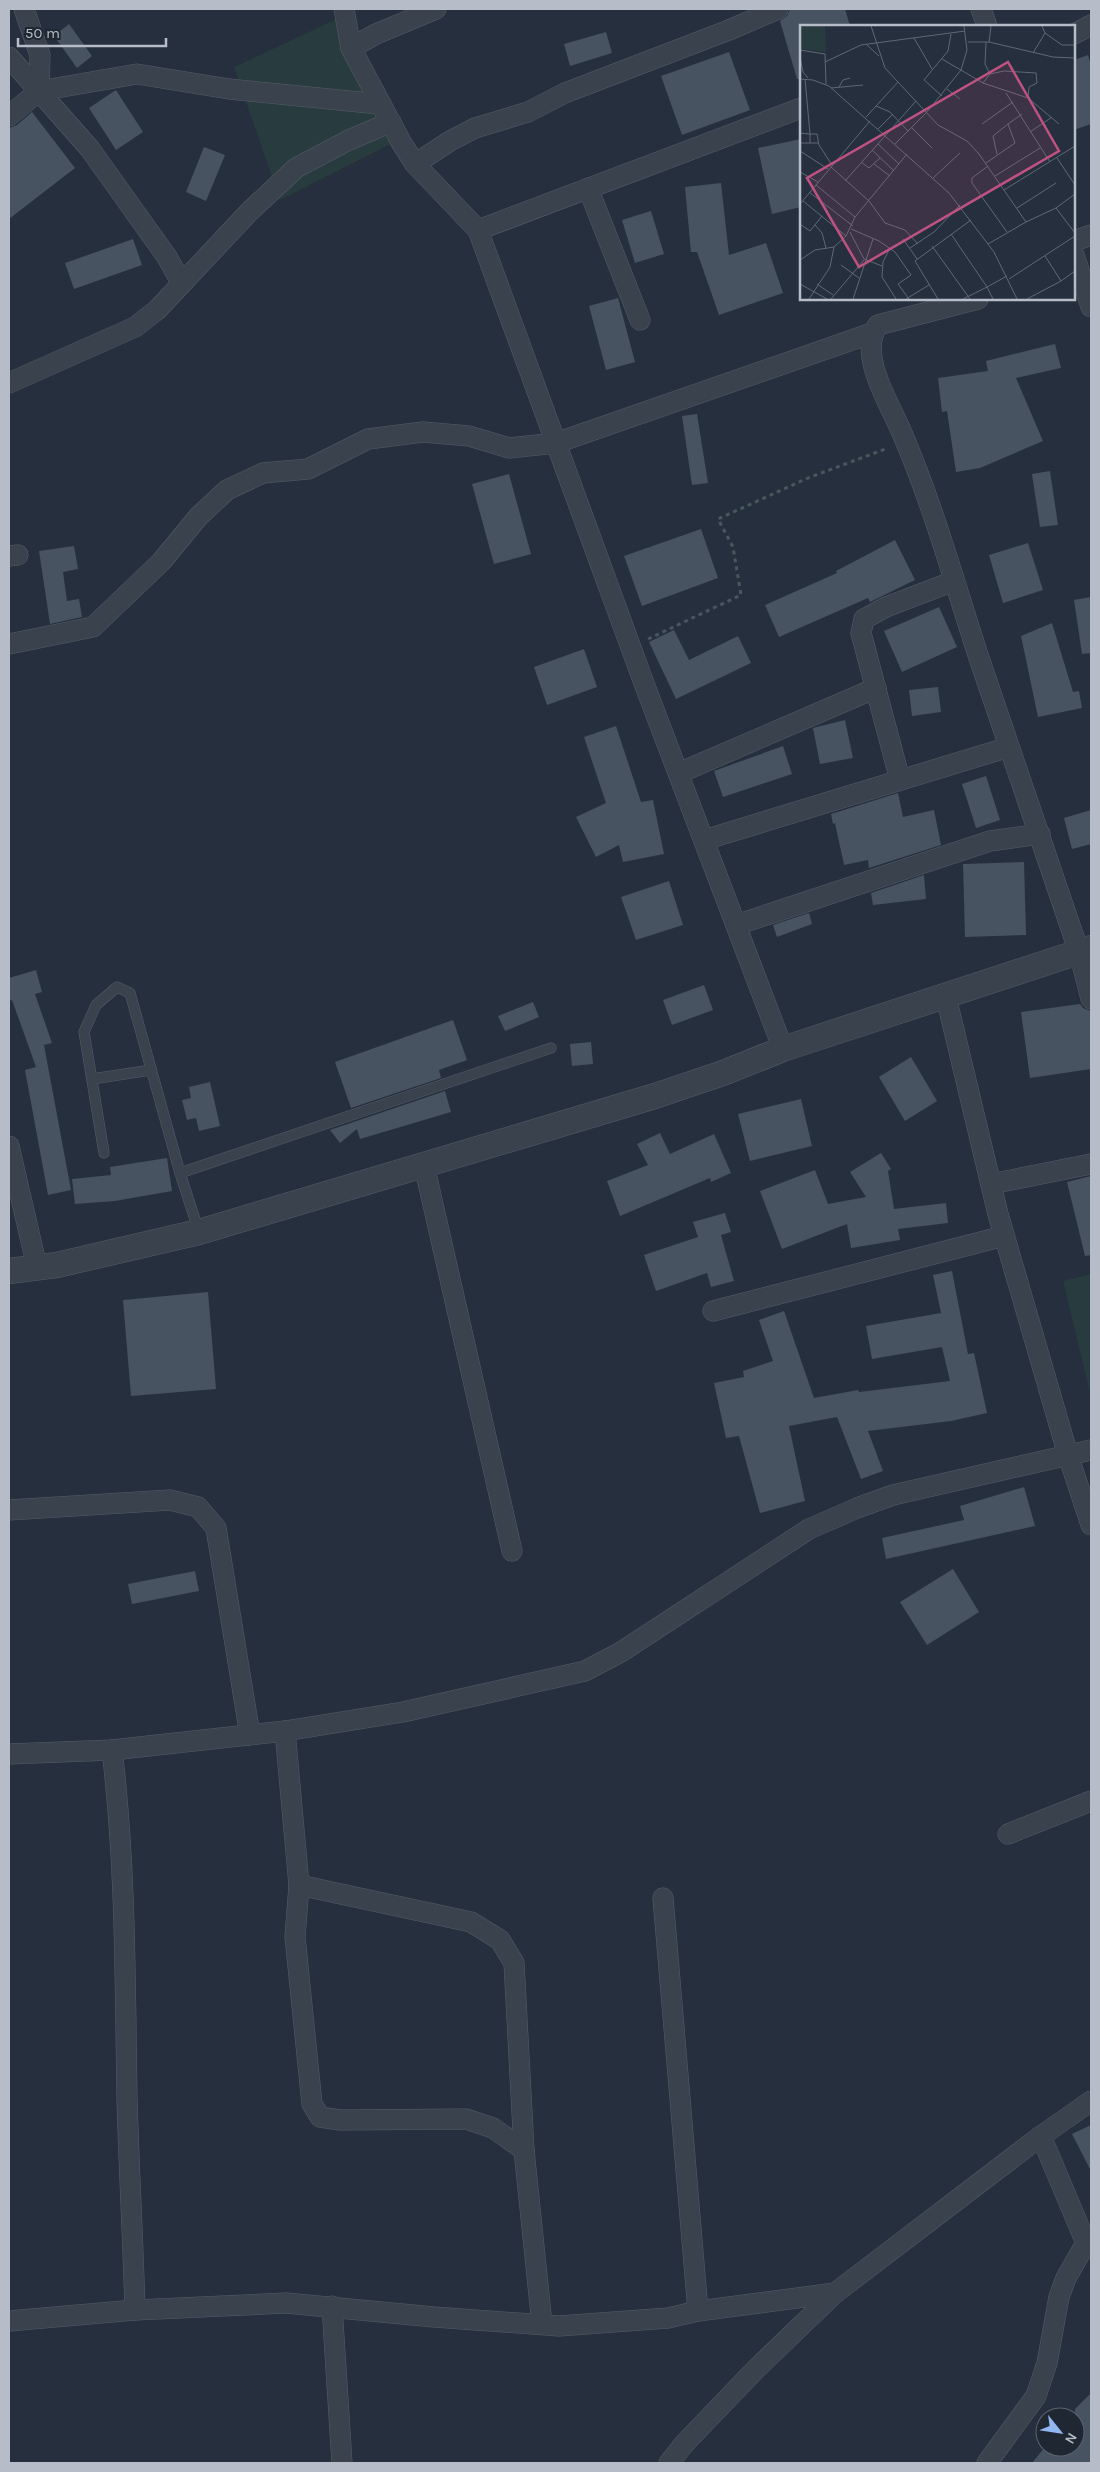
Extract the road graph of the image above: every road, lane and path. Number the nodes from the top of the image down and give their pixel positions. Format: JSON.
{"nodes":[{"id":1,"x":24,"y":9,"type":"edge"},
{"id":2,"x":344,"y":9,"type":"edge"},
{"id":3,"x":436,"y":9,"type":"edge"},
{"id":4,"x":778,"y":9,"type":"edge"},
{"id":5,"x":981,"y":9,"type":"edge"},
{"id":6,"x":987,"y":25,"type":"edge"},
{"id":7,"x":1091,"y":25,"type":"edge"},
{"id":8,"x":1075,"y":33,"type":"edge"},
{"id":9,"x":352,"y":48,"type":"junction"},
{"id":10,"x":9,"y":57,"type":"edge"},
{"id":11,"x":39,"y":92,"type":"junction"},
{"id":12,"x":379,"y":104,"type":"junction"},
{"id":13,"x":800,"y":108,"type":"edge"},
{"id":14,"x":9,"y":116,"type":"edge"},
{"id":15,"x":391,"y":122,"type":"junction"},
{"id":16,"x":415,"y":164,"type":"junction"},
{"id":17,"x":588,"y":188,"type":"junction"},
{"id":18,"x":478,"y":230,"type":"junction"},
{"id":19,"x":1091,"y":235,"type":"edge"},
{"id":20,"x":1075,"y":241,"type":"edge"},
{"id":21,"x":1076,"y":268,"type":"edge"},
{"id":22,"x":181,"y":282,"type":"junction"},
{"id":23,"x":974,"y":300,"type":"edge"},
{"id":24,"x":1090,"y":300,"type":"edge"},
{"id":25,"x":640,"y":320,"type":"dead end"},
{"id":26,"x":872,"y":333,"type":"junction"},
{"id":27,"x":9,"y":383,"type":"edge"},
{"id":28,"x":906,"y":441,"type":"junction"},
{"id":29,"x":556,"y":444,"type":"junction"},
{"id":30,"x":954,"y":581,"type":"junction"},
{"id":31,"x":9,"y":644,"type":"edge"},
{"id":32,"x":631,"y":647,"type":"junction"},
{"id":33,"x":876,"y":688,"type":"junction"},
{"id":34,"x":1009,"y":747,"type":"junction"},
{"id":35,"x":679,"y":773,"type":"junction"},
{"id":36,"x":900,"y":780,"type":"junction"},
{"id":37,"x":1040,"y":834,"type":"junction"},
{"id":38,"x":704,"y":840,"type":"junction"},
{"id":39,"x":736,"y":924,"type":"junction"},
{"id":40,"x":1085,"y":950,"type":"edge"},
{"id":41,"x":946,"y":997,"type":"junction"},
{"id":42,"x":1091,"y":999,"type":"edge"},
{"id":43,"x":551,"y":1048,"type":"dead end"},
{"id":44,"x":783,"y":1049,"type":"junction"},
{"id":45,"x":151,"y":1070,"type":"junction"},
{"id":46,"x":92,"y":1079,"type":"junction"},
{"id":47,"x":9,"y":1146,"type":"edge"},
{"id":48,"x":104,"y":1153,"type":"dead end"},
{"id":49,"x":1091,"y":1164,"type":"edge"},
{"id":50,"x":424,"y":1165,"type":"junction"},
{"id":51,"x":180,"y":1173,"type":"junction"},
{"id":52,"x":991,"y":1184,"type":"junction"},
{"id":53,"x":199,"y":1232,"type":"junction"},
{"id":54,"x":1004,"y":1236,"type":"junction"},
{"id":55,"x":37,"y":1267,"type":"junction"},
{"id":56,"x":9,"y":1271,"type":"edge"},
{"id":57,"x":713,"y":1311,"type":"dead end"},
{"id":58,"x":1091,"y":1450,"type":"edge"},
{"id":59,"x":1068,"y":1455,"type":"junction"},
{"id":60,"x":9,"y":1510,"type":"edge"},
{"id":61,"x":1091,"y":1526,"type":"edge"},
{"id":62,"x":512,"y":1551,"type":"dead end"},
{"id":63,"x":285,"y":1731,"type":"junction"},
{"id":64,"x":250,"y":1735,"type":"junction"},
{"id":65,"x":112,"y":1750,"type":"junction"},
{"id":66,"x":9,"y":1754,"type":"edge"},
{"id":67,"x":1091,"y":1801,"type":"edge"},
{"id":68,"x":1008,"y":1834,"type":"dead end"},
{"id":69,"x":299,"y":1885,"type":"junction"},
{"id":70,"x":663,"y":1898,"type":"dead end"},
{"id":71,"x":1091,"y":2101,"type":"edge"},
{"id":72,"x":1041,"y":2136,"type":"junction"},
{"id":73,"x":524,"y":2150,"type":"junction"},
{"id":74,"x":1088,"y":2243,"type":"edge"},
{"id":75,"x":835,"y":2293,"type":"junction"},
{"id":76,"x":332,"y":2306,"type":"junction"},
{"id":77,"x":135,"y":2310,"type":"junction"},
{"id":78,"x":698,"y":2311,"type":"junction"},
{"id":79,"x":9,"y":2322,"type":"edge"},
{"id":80,"x":542,"y":2324,"type":"junction"},
{"id":81,"x":342,"y":2463,"type":"edge"},
{"id":82,"x":669,"y":2463,"type":"edge"},
{"id":83,"x":987,"y":2463,"type":"edge"}],
"edges":[{"from":1,"to":11,"type":"street"},
{"from":2,"to":9,"type":"street"},
{"from":3,"to":9,"type":"street"},
{"from":4,"to":16,"type":"street"},
{"from":5,"to":6,"type":"street"},
{"from":7,"to":8,"type":"street"},
{"from":9,"to":12,"type":"street"},
{"from":10,"to":11,"type":"street"},
{"from":11,"to":12,"type":"street"},
{"from":11,"to":14,"type":"street"},
{"from":11,"to":22,"type":"street"},
{"from":12,"to":15,"type":"street"},
{"from":13,"to":17,"type":"street"},
{"from":15,"to":16,"type":"street"},
{"from":15,"to":22,"type":"street"},
{"from":16,"to":18,"type":"street"},
{"from":17,"to":18,"type":"street"},
{"from":17,"to":25,"type":"street"},
{"from":18,"to":29,"type":"street"},
{"from":19,"to":20,"type":"street"},
{"from":21,"to":24,"type":"street"},
{"from":22,"to":27,"type":"street"},
{"from":23,"to":26,"type":"street"},
{"from":26,"to":28,"type":"street"},
{"from":26,"to":29,"type":"street"},
{"from":28,"to":30,"type":"street"},
{"from":28,"to":32,"type":"path"},
{"from":29,"to":31,"type":"street"},
{"from":29,"to":32,"type":"street"},
{"from":30,"to":33,"type":"street"},
{"from":30,"to":34,"type":"street"},
{"from":32,"to":35,"type":"street"},
{"from":33,"to":35,"type":"street"},
{"from":33,"to":36,"type":"street"},
{"from":34,"to":36,"type":"street"},
{"from":34,"to":37,"type":"street"},
{"from":35,"to":38,"type":"street"},
{"from":36,"to":38,"type":"street"},
{"from":37,"to":39,"type":"street"},
{"from":37,"to":40,"type":"street"},
{"from":38,"to":39,"type":"street"},
{"from":39,"to":44,"type":"street"},
{"from":40,"to":41,"type":"street"},
{"from":40,"to":42,"type":"street"},
{"from":41,"to":44,"type":"street"},
{"from":41,"to":52,"type":"street"},
{"from":43,"to":51,"type":"lane"},
{"from":44,"to":50,"type":"street"},
{"from":45,"to":46,"type":"lane"},
{"from":45,"to":46,"type":"lane"},
{"from":45,"to":51,"type":"lane"},
{"from":46,"to":48,"type":"lane"},
{"from":47,"to":55,"type":"street"},
{"from":49,"to":52,"type":"street"},
{"from":50,"to":53,"type":"street"},
{"from":50,"to":62,"type":"street"},
{"from":51,"to":53,"type":"lane"},
{"from":52,"to":54,"type":"street"},
{"from":53,"to":55,"type":"street"},
{"from":54,"to":57,"type":"street"},
{"from":54,"to":59,"type":"street"},
{"from":55,"to":56,"type":"street"},
{"from":58,"to":59,"type":"street"},
{"from":59,"to":61,"type":"street"},
{"from":59,"to":63,"type":"street"},
{"from":60,"to":64,"type":"street"},
{"from":63,"to":64,"type":"street"},
{"from":63,"to":69,"type":"street"},
{"from":64,"to":65,"type":"street"},
{"from":65,"to":66,"type":"street"},
{"from":65,"to":77,"type":"street"},
{"from":67,"to":68,"type":"street"},
{"from":69,"to":73,"type":"street"},
{"from":69,"to":73,"type":"street"},
{"from":70,"to":78,"type":"street"},
{"from":71,"to":72,"type":"street"},
{"from":72,"to":74,"type":"street"},
{"from":72,"to":75,"type":"street"},
{"from":73,"to":80,"type":"street"},
{"from":74,"to":83,"type":"street"},
{"from":75,"to":78,"type":"street"},
{"from":75,"to":82,"type":"street"},
{"from":76,"to":77,"type":"street"},
{"from":76,"to":80,"type":"street"},
{"from":76,"to":81,"type":"street"},
{"from":77,"to":79,"type":"street"},
{"from":78,"to":80,"type":"street"}]}
